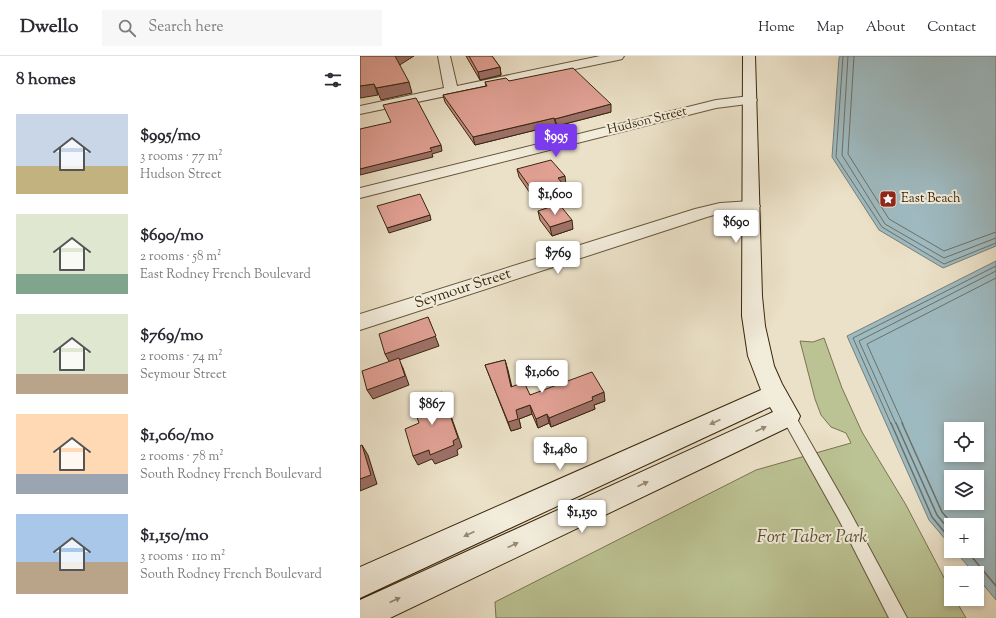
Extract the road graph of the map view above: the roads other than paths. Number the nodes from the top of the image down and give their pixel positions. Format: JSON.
{"nodes":[{"id":1,"x":444,"y":56,"type":"edge"},
{"id":2,"x":618,"y":56,"type":"edge"},
{"id":3,"x":749,"y":56,"type":"edge"},
{"id":4,"x":451,"y":90,"type":"junction"},
{"id":5,"x":750,"y":100,"type":"junction"},
{"id":6,"x":360,"y":110,"type":"edge"},
{"id":7,"x":360,"y":193,"type":"edge"},
{"id":8,"x":751,"y":206,"type":"junction"},
{"id":9,"x":360,"y":322,"type":"edge"},
{"id":10,"x":782,"y":405,"type":"junction"},
{"id":11,"x":360,"y":583,"type":"edge"},
{"id":12,"x":360,"y":616,"type":"edge"},
{"id":13,"x":898,"y":618,"type":"edge"}],
"edges":[{"from":1,"to":4,"type":"street"},
{"from":2,"to":4,"type":"street"},
{"from":3,"to":5,"type":"street"},
{"from":4,"to":6,"type":"street"},
{"from":5,"to":7,"type":"street","name":"Hudson Street"},
{"from":5,"to":8,"type":"street"},
{"from":8,"to":9,"type":"street","name":"Seymour Street"},
{"from":8,"to":10,"type":"street"},
{"from":10,"to":11,"type":"street","one_way":true},
{"from":12,"to":10,"type":"street","one_way":true},
{"from":10,"to":13,"type":"lane"}]}
